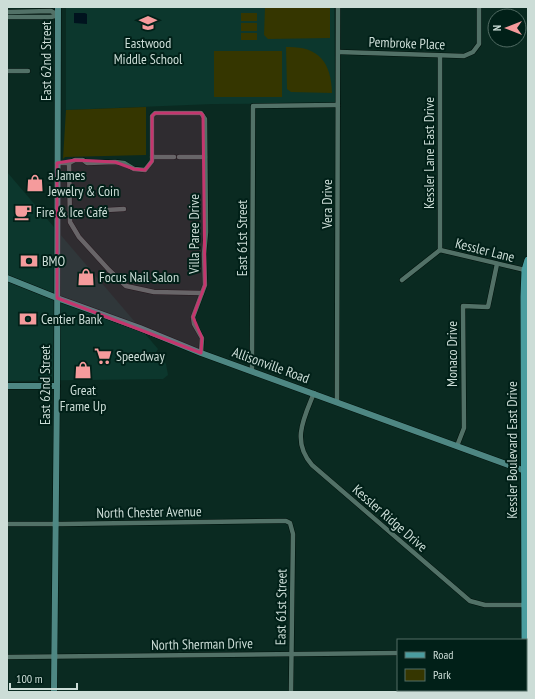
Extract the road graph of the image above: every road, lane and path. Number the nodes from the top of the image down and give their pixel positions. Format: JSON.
{"nodes":[{"id":1,"x":58,"y":7,"type":"edge"},
{"id":2,"x":338,"y":7,"type":"edge"},
{"id":3,"x":479,"y":7,"type":"edge"},
{"id":4,"x":7,"y":12,"type":"edge"},
{"id":5,"x":58,"y":15,"type":"junction"},
{"id":6,"x":7,"y":17,"type":"edge"},
{"id":7,"x":338,"y":52,"type":"junction"},
{"id":8,"x":440,"y":56,"type":"junction"},
{"id":9,"x":7,"y":71,"type":"edge"},
{"id":10,"x":28,"y":71,"type":"dead end"},
{"id":11,"x":338,"y":105,"type":"junction"},
{"id":12,"x":152,"y":157,"type":"junction"},
{"id":13,"x":205,"y":157,"type":"junction"},
{"id":14,"x":57,"y":163,"type":"junction"},
{"id":15,"x":70,"y":163,"type":"junction"},
{"id":16,"x":124,"y":209,"type":"dead end"},
{"id":17,"x":70,"y":212,"type":"junction"},
{"id":18,"x":440,"y":250,"type":"junction"},
{"id":19,"x":528,"y":260,"type":"edge"},
{"id":20,"x":497,"y":264,"type":"junction"},
{"id":21,"x":525,"y":270,"type":"junction"},
{"id":22,"x":7,"y":278,"type":"edge"},
{"id":23,"x":402,"y":280,"type":"dead end"},
{"id":24,"x":202,"y":293,"type":"junction"},
{"id":25,"x":526,"y":297,"type":"edge"},
{"id":26,"x":57,"y":298,"type":"junction"},
{"id":27,"x":201,"y":352,"type":"junction"},
{"id":28,"x":252,"y":371,"type":"junction"},
{"id":29,"x":7,"y":386,"type":"edge"},
{"id":30,"x":58,"y":386,"type":"junction"},
{"id":31,"x":314,"y":393,"type":"junction"},
{"id":32,"x":337,"y":402,"type":"junction"},
{"id":33,"x":457,"y":446,"type":"junction"},
{"id":34,"x":526,"y":472,"type":"edge"},
{"id":35,"x":7,"y":524,"type":"edge"},
{"id":36,"x":56,"y":524,"type":"junction"},
{"id":37,"x":290,"y":524,"type":"joint"},
{"id":38,"x":525,"y":606,"type":"junction"},
{"id":39,"x":525,"y":639,"type":"edge"},
{"id":40,"x":397,"y":653,"type":"edge"},
{"id":41,"x":291,"y":654,"type":"junction"},
{"id":42,"x":7,"y":657,"type":"edge"},
{"id":43,"x":54,"y":657,"type":"junction"},
{"id":44,"x":54,"y":692,"type":"edge"},
{"id":45,"x":291,"y":692,"type":"edge"}],
"edges":[{"from":1,"to":5,"type":"street","name":"East 62nd Street"},
{"from":2,"to":7,"type":"street","name":"Vera Drive"},
{"from":3,"to":8,"type":"street","name":"Pembroke Place"},
{"from":4,"to":5,"type":"street"},
{"from":5,"to":6,"type":"street"},
{"from":5,"to":14,"type":"street","name":"East 62nd Street"},
{"from":7,"to":8,"type":"street","name":"Pembroke Place"},
{"from":7,"to":11,"type":"street","name":"Vera Drive"},
{"from":8,"to":18,"type":"street","name":"Kessler Lane East Drive"},
{"from":9,"to":10,"type":"street"},
{"from":11,"to":28,"type":"street","name":"East 61st Street"},
{"from":11,"to":32,"type":"street","name":"Vera Drive"},
{"from":12,"to":13,"type":"street"},
{"from":12,"to":13,"type":"street","name":"Villa Paree Drive"},
{"from":12,"to":15,"type":"street"},
{"from":13,"to":24,"type":"street","name":"Villa Paree Drive"},
{"from":14,"to":15,"type":"street"},
{"from":14,"to":26,"type":"street","name":"East 62nd Street"},
{"from":15,"to":17,"type":"street"},
{"from":16,"to":17,"type":"street"},
{"from":17,"to":24,"type":"street"},
{"from":18,"to":20,"type":"street","name":"Kessler Lane"},
{"from":18,"to":23,"type":"street","name":"Kessler Lane"},
{"from":19,"to":21,"type":"main road","name":"Kessler Boulevard East Drive"},
{"from":20,"to":21,"type":"street","name":"Kessler Lane"},
{"from":20,"to":33,"type":"street","name":"Monaco Drive"},
{"from":21,"to":25,"type":"main road","name":"Kessler Boulevard East Drive"},
{"from":22,"to":26,"type":"street","name":"Allisonville Road"},
{"from":24,"to":27,"type":"street","name":"Villa Paree Drive"},
{"from":25,"to":34,"type":"main road","name":"Kessler Boulevard East Drive"},
{"from":26,"to":27,"type":"street","name":"Allisonville Road"},
{"from":26,"to":30,"type":"street","name":"East 62nd Street"},
{"from":27,"to":28,"type":"street","name":"Allisonville Road"},
{"from":28,"to":31,"type":"street","name":"Allisonville Road"},
{"from":29,"to":30,"type":"street"},
{"from":30,"to":36,"type":"street","name":"East 62nd Street"},
{"from":31,"to":32,"type":"street","name":"Allisonville Road"},
{"from":31,"to":38,"type":"street","name":"Kessler Ridge Drive"},
{"from":32,"to":33,"type":"street","name":"Allisonville Road"},
{"from":33,"to":34,"type":"street","name":"Allisonville Road"},
{"from":34,"to":38,"type":"main road","name":"Kessler Boulevard East Drive"},
{"from":35,"to":36,"type":"street","name":"North Chester Avenue"},
{"from":36,"to":37,"type":"street","name":"North Chester Avenue"},
{"from":36,"to":43,"type":"street","name":"East 62nd Street"},
{"from":37,"to":41,"type":"street","name":"East 61st Street"},
{"from":38,"to":39,"type":"main road","name":"Kessler Boulevard East Drive"},
{"from":40,"to":41,"type":"street","name":"North Sherman Drive"},
{"from":41,"to":43,"type":"street","name":"North Sherman Drive"},
{"from":41,"to":45,"type":"street","name":"East 61st Street"},
{"from":42,"to":43,"type":"street","name":"North Sherman Drive"},
{"from":43,"to":44,"type":"street","name":"East 62nd Street"}]}
